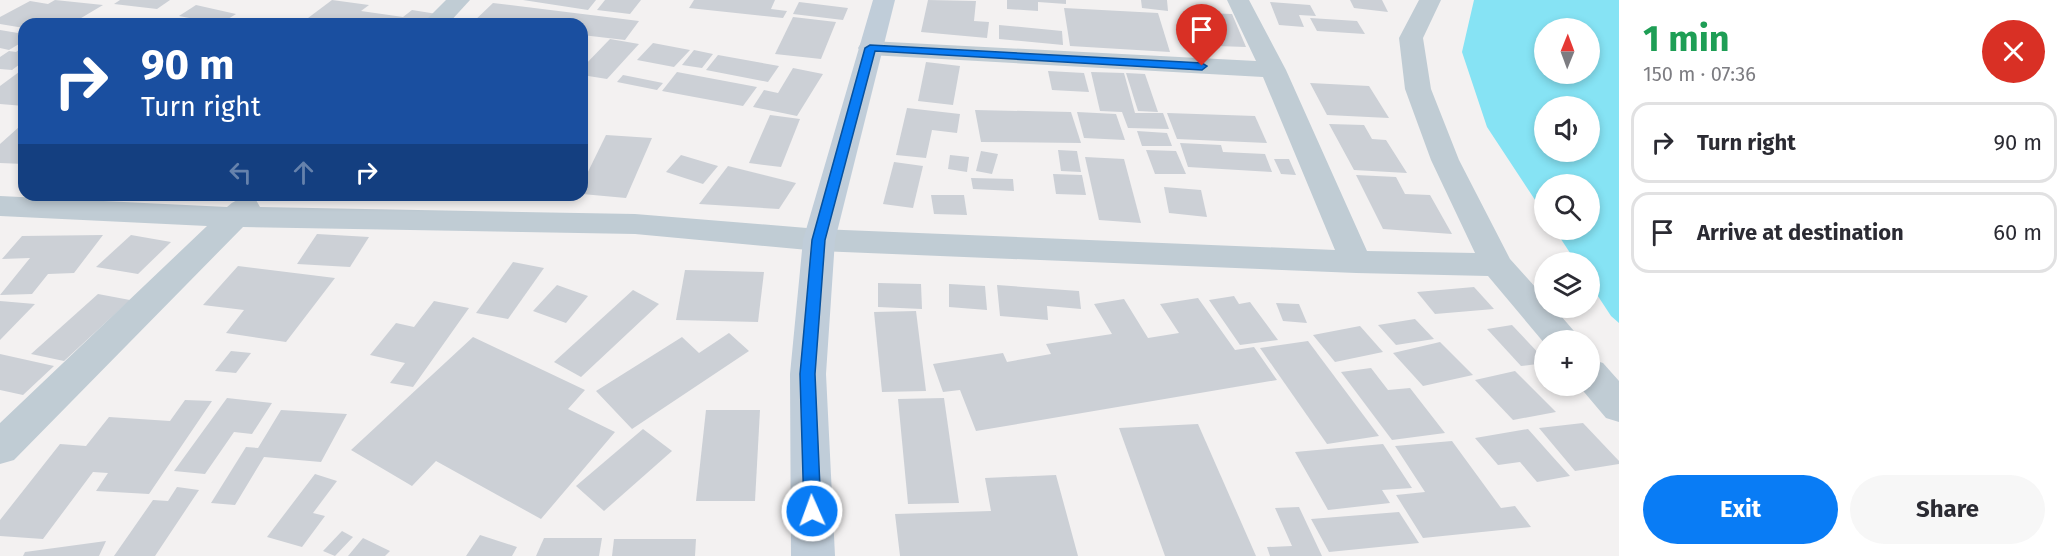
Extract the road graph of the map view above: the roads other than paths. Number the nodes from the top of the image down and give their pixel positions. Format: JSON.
{"nodes":[{"id":1,"x":459,"y":0,"type":"edge"},
{"id":2,"x":884,"y":0,"type":"edge"},
{"id":3,"x":1238,"y":0,"type":"edge"},
{"id":4,"x":1430,"y":0,"type":"edge"},
{"id":5,"x":440,"y":18,"type":"edge"},
{"id":6,"x":870,"y":48,"type":"junction"},
{"id":7,"x":1272,"y":70,"type":"junction"},
{"id":8,"x":0,"y":206,"type":"edge"},
{"id":9,"x":246,"y":206,"type":"edge"},
{"id":10,"x":819,"y":240,"type":"junction"},
{"id":11,"x":1356,"y":262,"type":"junction"},
{"id":12,"x":1497,"y":265,"type":"junction"},
{"id":13,"x":1553,"y":330,"type":"edge"},
{"id":14,"x":1600,"y":385,"type":"edge"},
{"id":15,"x":1619,"y":407,"type":"edge"},
{"id":16,"x":0,"y":448,"type":"edge"},
{"id":17,"x":813,"y":556,"type":"edge"}],
"edges":[{"from":1,"to":5,"type":"street"},
{"from":2,"to":6,"type":"street"},
{"from":3,"to":7,"type":"street"},
{"from":4,"to":12,"type":"street"},
{"from":6,"to":7,"type":"street"},
{"from":6,"to":10,"type":"street"},
{"from":7,"to":11,"type":"street"},
{"from":8,"to":9,"type":"street"},
{"from":9,"to":10,"type":"street"},
{"from":9,"to":16,"type":"street"},
{"from":10,"to":11,"type":"street"},
{"from":10,"to":17,"type":"street"},
{"from":11,"to":12,"type":"street"},
{"from":12,"to":13,"type":"street"},
{"from":14,"to":15,"type":"street"}]}
